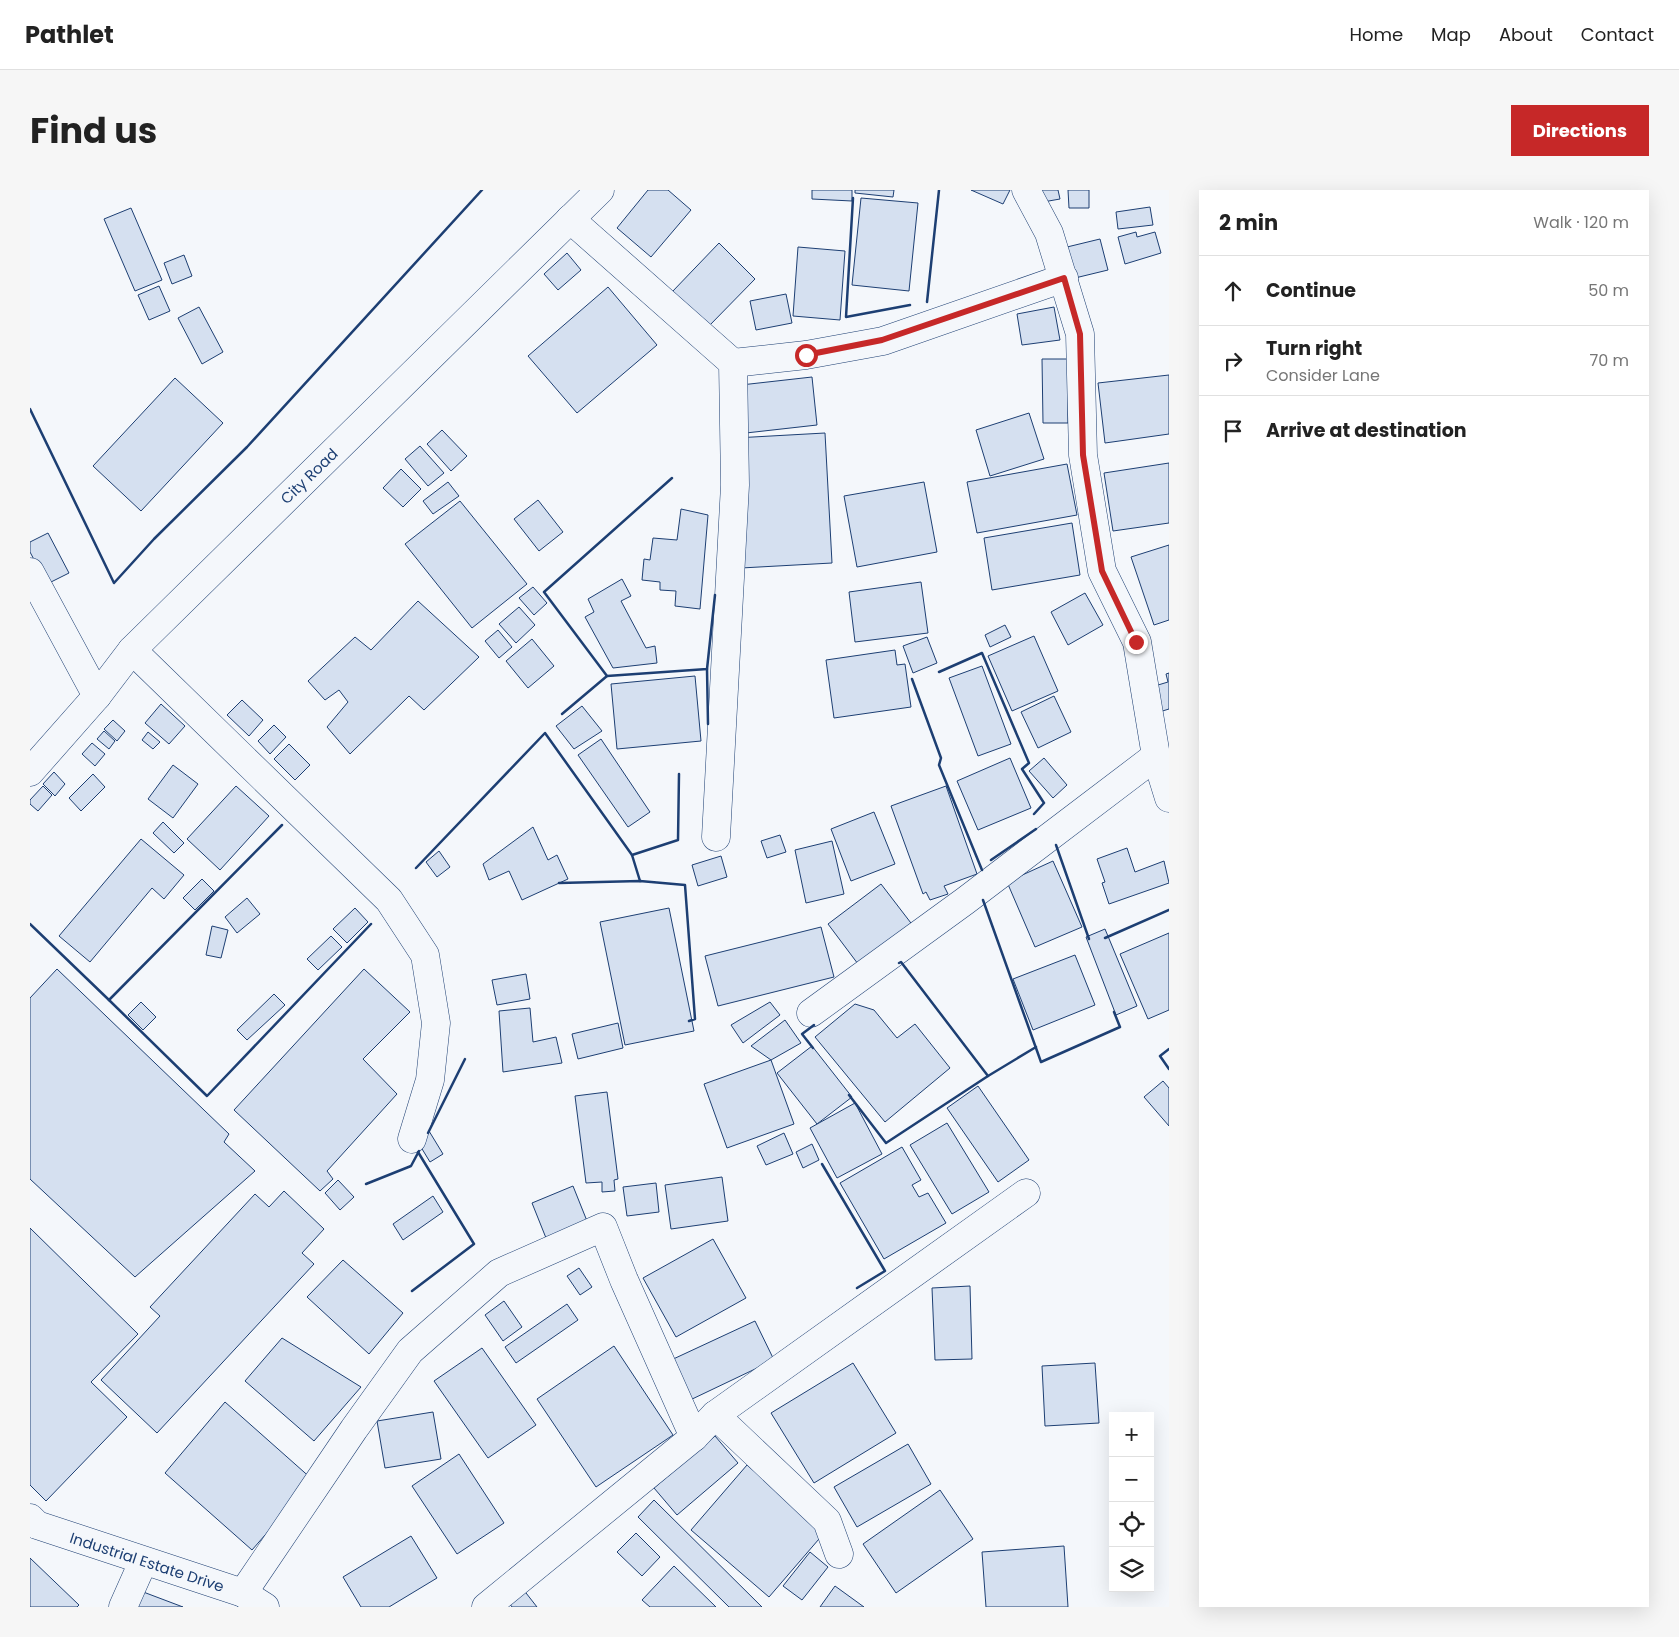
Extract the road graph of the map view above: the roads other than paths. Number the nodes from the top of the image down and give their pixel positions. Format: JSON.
{"nodes":[{"id":1,"x":600,"y":190,"type":"edge"},
{"id":2,"x":1026,"y":190,"type":"edge"},
{"id":3,"x":570,"y":219,"type":"junction"},
{"id":4,"x":1064,"y":278,"type":"junction"},
{"id":5,"x":733,"y":363,"type":"junction"},
{"id":6,"x":30,"y":572,"type":"edge"},
{"id":7,"x":132,"y":650,"type":"junction"},
{"id":8,"x":97,"y":696,"type":"junction"},
{"id":9,"x":1156,"y":756,"type":"junction"},
{"id":10,"x":30,"y":772,"type":"edge"},
{"id":11,"x":1169,"y":798,"type":"edge"},
{"id":12,"x":716,"y":837,"type":"dead end"},
{"id":13,"x":811,"y":1013,"type":"dead end"},
{"id":14,"x":412,"y":1139,"type":"dead end"},
{"id":15,"x":1026,"y":1193,"type":"dead end"},
{"id":16,"x":715,"y":1414,"type":"junction"},
{"id":17,"x":694,"y":1438,"type":"junction"},
{"id":18,"x":30,"y":1518,"type":"edge"},
{"id":19,"x":839,"y":1554,"type":"dead end"},
{"id":20,"x":143,"y":1562,"type":"junction"},
{"id":21,"x":254,"y":1600,"type":"edge"},
{"id":22,"x":123,"y":1607,"type":"edge"},
{"id":23,"x":486,"y":1607,"type":"edge"}],
"edges":[{"from":1,"to":3,"type":"street","name":"City Road"},
{"from":2,"to":4,"type":"street"},
{"from":3,"to":5,"type":"street"},
{"from":3,"to":7,"type":"street","name":"City Road"},
{"from":4,"to":5,"type":"street"},
{"from":4,"to":9,"type":"street"},
{"from":5,"to":12,"type":"street"},
{"from":6,"to":8,"type":"street"},
{"from":7,"to":8,"type":"street","name":"City Road"},
{"from":7,"to":14,"type":"street"},
{"from":8,"to":10,"type":"street","name":"City Road"},
{"from":9,"to":11,"type":"street"},
{"from":9,"to":13,"type":"street"},
{"from":15,"to":16,"type":"street"},
{"from":16,"to":17,"type":"street"},
{"from":16,"to":19,"type":"street"},
{"from":17,"to":21,"type":"street"},
{"from":17,"to":23,"type":"street"},
{"from":18,"to":20,"type":"street","name":"Industrial Estate Drive"},
{"from":20,"to":21,"type":"street","name":"Industrial Estate Drive"},
{"from":20,"to":22,"type":"street"}]}
